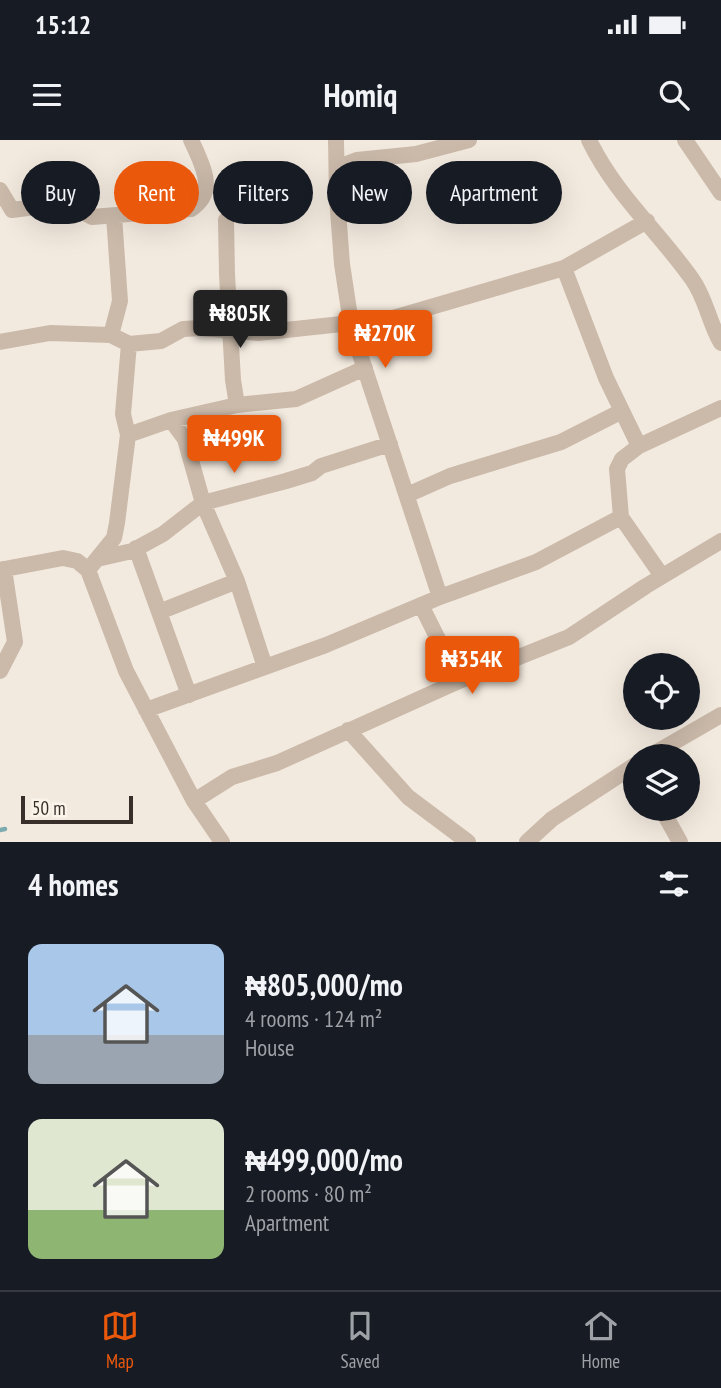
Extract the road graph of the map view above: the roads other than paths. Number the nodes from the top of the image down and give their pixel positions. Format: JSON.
{"nodes":[{"id":1,"x":336,"y":140,"type":"edge"},
{"id":2,"x":469,"y":140,"type":"edge"},
{"id":3,"x":589,"y":140,"type":"edge"},
{"id":4,"x":685,"y":140,"type":"edge"},
{"id":5,"x":194,"y":142,"type":"edge"},
{"id":6,"x":417,"y":147,"type":"edge"},
{"id":7,"x":337,"y":161,"type":"edge"},
{"id":8,"x":355,"y":161,"type":"edge"},
{"id":9,"x":0,"y":190,"type":"edge"},
{"id":10,"x":721,"y":193,"type":"edge"},
{"id":11,"x":199,"y":204,"type":"edge"},
{"id":12,"x":114,"y":216,"type":"edge"},
{"id":13,"x":647,"y":221,"type":"junction"},
{"id":14,"x":115,"y":224,"type":"edge"},
{"id":15,"x":226,"y":224,"type":"edge"},
{"id":16,"x":339,"y":224,"type":"edge"},
{"id":17,"x":564,"y":268,"type":"junction"},
{"id":18,"x":352,"y":326,"type":"junction"},
{"id":19,"x":232,"y":331,"type":"junction"},
{"id":20,"x":111,"y":335,"type":"junction"},
{"id":21,"x":0,"y":342,"type":"edge"},
{"id":22,"x":721,"y":343,"type":"edge"},
{"id":23,"x":129,"y":344,"type":"junction"},
{"id":24,"x":365,"y":368,"type":"junction"},
{"id":25,"x":237,"y":405,"type":"junction"},
{"id":26,"x":721,"y":408,"type":"edge"},
{"id":27,"x":622,"y":411,"type":"junction"},
{"id":28,"x":171,"y":420,"type":"junction"},
{"id":29,"x":128,"y":435,"type":"junction"},
{"id":30,"x":390,"y":444,"type":"junction"},
{"id":31,"x":639,"y":446,"type":"junction"},
{"id":32,"x":407,"y":495,"type":"junction"},
{"id":33,"x":203,"y":503,"type":"junction"},
{"id":34,"x":621,"y":517,"type":"junction"},
{"id":35,"x":721,"y":541,"type":"edge"},
{"id":36,"x":136,"y":548,"type":"junction"},
{"id":37,"x":92,"y":564,"type":"junction"},
{"id":38,"x":2,"y":570,"type":"edge"},
{"id":39,"x":662,"y":576,"type":"junction"},
{"id":40,"x":237,"y":581,"type":"junction"},
{"id":41,"x":440,"y":597,"type":"junction"},
{"id":42,"x":421,"y":605,"type":"junction"},
{"id":43,"x":159,"y":612,"type":"junction"},
{"id":44,"x":265,"y":667,"type":"junction"},
{"id":45,"x":0,"y":671,"type":"edge"},
{"id":46,"x":459,"y":681,"type":"junction"},
{"id":47,"x":189,"y":695,"type":"junction"},
{"id":48,"x":146,"y":710,"type":"junction"},
{"id":49,"x":721,"y":715,"type":"edge"},
{"id":50,"x":348,"y":730,"type":"junction"},
{"id":51,"x":671,"y":744,"type":"edge"},
{"id":52,"x":623,"y":773,"type":"edge"},
{"id":53,"x":194,"y":801,"type":"junction"},
{"id":54,"x":668,"y":821,"type":"edge"},
{"id":55,"x":222,"y":842,"type":"edge"},
{"id":56,"x":468,"y":842,"type":"edge"},
{"id":57,"x":527,"y":842,"type":"edge"},
{"id":58,"x":680,"y":842,"type":"edge"}],
"edges":[{"from":1,"to":7,"type":"street"},
{"from":2,"to":6,"type":"street"},
{"from":3,"to":13,"type":"street"},
{"from":4,"to":10,"type":"street"},
{"from":5,"to":11,"type":"street"},
{"from":6,"to":8,"type":"street"},
{"from":9,"to":12,"type":"street"},
{"from":13,"to":17,"type":"street"},
{"from":13,"to":22,"type":"street"},
{"from":14,"to":20,"type":"street"},
{"from":15,"to":19,"type":"street"},
{"from":16,"to":18,"type":"street"},
{"from":17,"to":18,"type":"street"},
{"from":17,"to":27,"type":"street"},
{"from":18,"to":19,"type":"street"},
{"from":18,"to":24,"type":"street"},
{"from":19,"to":23,"type":"street"},
{"from":19,"to":25,"type":"street"},
{"from":20,"to":21,"type":"street"},
{"from":20,"to":23,"type":"street"},
{"from":23,"to":29,"type":"street"},
{"from":24,"to":25,"type":"street"},
{"from":24,"to":30,"type":"street"},
{"from":25,"to":28,"type":"street"},
{"from":26,"to":31,"type":"street"},
{"from":27,"to":31,"type":"street"},
{"from":27,"to":32,"type":"street"},
{"from":28,"to":29,"type":"street"},
{"from":28,"to":33,"type":"street"},
{"from":29,"to":37,"type":"street"},
{"from":30,"to":32,"type":"street"},
{"from":30,"to":33,"type":"street"},
{"from":31,"to":34,"type":"street"},
{"from":32,"to":41,"type":"street"},
{"from":33,"to":36,"type":"street"},
{"from":33,"to":40,"type":"street"},
{"from":34,"to":39,"type":"street"},
{"from":34,"to":41,"type":"street"},
{"from":35,"to":39,"type":"street"},
{"from":36,"to":37,"type":"street"},
{"from":36,"to":43,"type":"street"},
{"from":37,"to":38,"type":"street"},
{"from":37,"to":48,"type":"street"},
{"from":38,"to":45,"type":"street"},
{"from":39,"to":46,"type":"street"},
{"from":40,"to":43,"type":"street"},
{"from":40,"to":44,"type":"street"},
{"from":41,"to":42,"type":"street"},
{"from":42,"to":44,"type":"street"},
{"from":42,"to":46,"type":"street"},
{"from":43,"to":47,"type":"street"},
{"from":44,"to":47,"type":"street"},
{"from":46,"to":50,"type":"street"},
{"from":47,"to":48,"type":"street"},
{"from":48,"to":53,"type":"street"},
{"from":49,"to":51,"type":"street"},
{"from":50,"to":53,"type":"street"},
{"from":50,"to":56,"type":"street"},
{"from":52,"to":57,"type":"street"},
{"from":53,"to":55,"type":"street"},
{"from":54,"to":58,"type":"street"}]}
